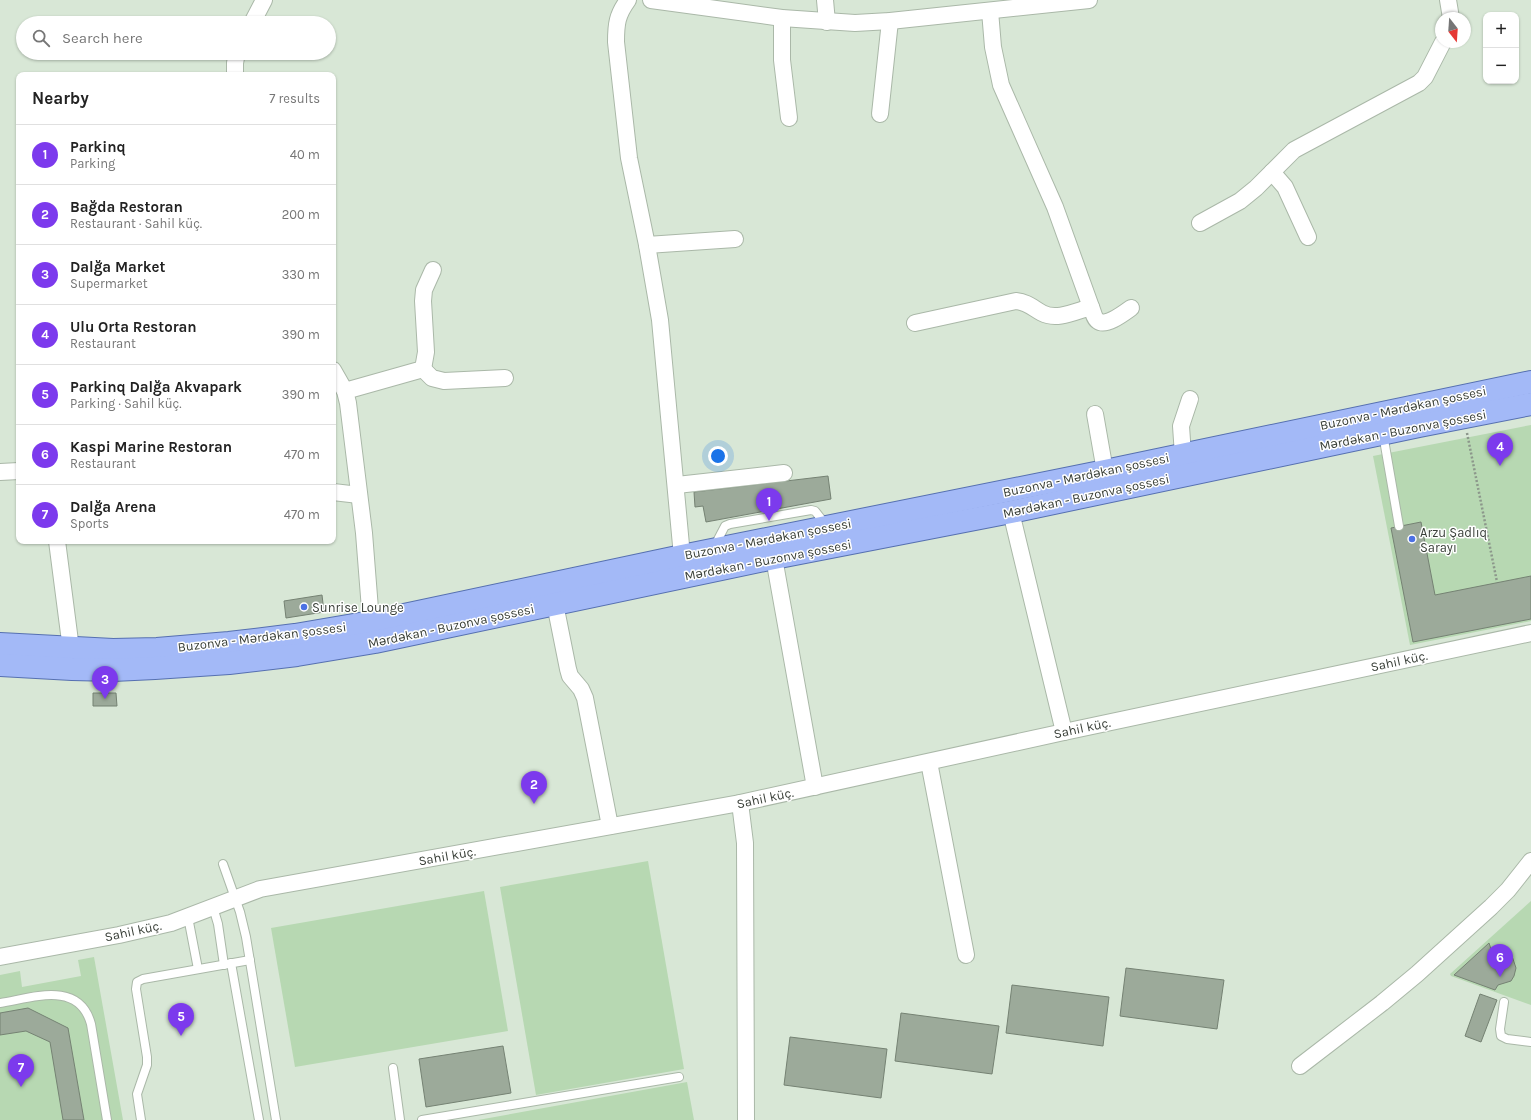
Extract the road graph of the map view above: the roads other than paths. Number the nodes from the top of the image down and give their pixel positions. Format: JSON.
{"nodes":[{"id":1,"x":264,"y":0,"type":"edge"},
{"id":2,"x":628,"y":0,"type":"edge"},
{"id":3,"x":651,"y":0,"type":"edge"},
{"id":4,"x":825,"y":0,"type":"edge"},
{"id":5,"x":1089,"y":0,"type":"edge"},
{"id":6,"x":1448,"y":0,"type":"edge"},
{"id":7,"x":980,"y":8,"type":"edge"},
{"id":8,"x":1450,"y":12,"type":"edge"},
{"id":9,"x":256,"y":16,"type":"edge"},
{"id":10,"x":782,"y":18,"type":"junction"},
{"id":11,"x":890,"y":21,"type":"junction"},
{"id":12,"x":827,"y":22,"type":"junction"},
{"id":13,"x":1440,"y":48,"type":"edge"},
{"id":14,"x":236,"y":60,"type":"edge"},
{"id":15,"x":235,"y":72,"type":"edge"},
{"id":16,"x":880,"y":114,"type":"dead end"},
{"id":17,"x":789,"y":118,"type":"dead end"},
{"id":18,"x":1272,"y":172,"type":"junction"},
{"id":19,"x":1200,"y":223,"type":"dead end"},
{"id":20,"x":1308,"y":237,"type":"dead end"},
{"id":21,"x":735,"y":239,"type":"dead end"},
{"id":22,"x":647,"y":245,"type":"junction"},
{"id":23,"x":433,"y":270,"type":"dead end"},
{"id":24,"x":1091,"y":307,"type":"junction"},
{"id":25,"x":1131,"y":308,"type":"dead end"},
{"id":26,"x":915,"y":323,"type":"dead end"},
{"id":27,"x":423,"y":369,"type":"junction"},
{"id":28,"x":336,"y":377,"type":"edge"},
{"id":29,"x":505,"y":378,"type":"dead end"},
{"id":30,"x":1531,"y":382,"type":"edge"},
{"id":31,"x":345,"y":391,"type":"junction"},
{"id":32,"x":1190,"y":399,"type":"dead end"},
{"id":33,"x":1531,"y":404,"type":"edge"},
{"id":34,"x":1096,"y":414,"type":"dead end"},
{"id":35,"x":1383,"y":433,"type":"junction"},
{"id":36,"x":1183,"y":455,"type":"junction"},
{"id":37,"x":16,"y":471,"type":"edge"},
{"id":38,"x":1105,"y":471,"type":"junction"},
{"id":39,"x":0,"y":472,"type":"edge"},
{"id":40,"x":784,"y":473,"type":"dead end"},
{"id":41,"x":677,"y":485,"type":"junction"},
{"id":42,"x":336,"y":492,"type":"edge"},
{"id":43,"x":359,"y":495,"type":"junction"},
{"id":44,"x":1011,"y":512,"type":"junction"},
{"id":45,"x":1399,"y":526,"type":"dead end"},
{"id":46,"x":56,"y":544,"type":"edge"},
{"id":47,"x":682,"y":556,"type":"junction"},
{"id":48,"x":774,"y":558,"type":"junction"},
{"id":49,"x":554,"y":604,"type":"junction"},
{"id":50,"x":371,"y":622,"type":"junction"},
{"id":51,"x":1531,"y":633,"type":"edge"},
{"id":52,"x":0,"y":644,"type":"edge"},
{"id":53,"x":71,"y":649,"type":"junction"},
{"id":54,"x":0,"y":664,"type":"edge"},
{"id":55,"x":1064,"y":732,"type":"junction"},
{"id":56,"x":929,"y":762,"type":"junction"},
{"id":57,"x":815,"y":787,"type":"junction"},
{"id":58,"x":740,"y":803,"type":"junction"},
{"id":59,"x":610,"y":826,"type":"junction"},
{"id":60,"x":1531,"y":861,"type":"edge"},
{"id":61,"x":223,"y":864,"type":"dead end"},
{"id":62,"x":235,"y":898,"type":"junction"},
{"id":63,"x":213,"y":907,"type":"junction"},
{"id":64,"x":188,"y":917,"type":"junction"},
{"id":65,"x":966,"y":955,"type":"dead end"},
{"id":66,"x":0,"y":957,"type":"edge"},
{"id":67,"x":250,"y":960,"type":"junction"},
{"id":68,"x":228,"y":964,"type":"junction"},
{"id":69,"x":198,"y":969,"type":"junction"},
{"id":70,"x":1504,"y":1002,"type":"dead end"},
{"id":71,"x":0,"y":1003,"type":"edge"},
{"id":72,"x":1531,"y":1042,"type":"edge"},
{"id":73,"x":1300,"y":1066,"type":"dead end"},
{"id":74,"x":393,"y":1068,"type":"dead end"},
{"id":75,"x":679,"y":1077,"type":"dead end"},
{"id":76,"x":446,"y":1118,"type":"edge"},
{"id":77,"x":107,"y":1120,"type":"edge"},
{"id":78,"x":140,"y":1120,"type":"edge"},
{"id":79,"x":259,"y":1120,"type":"edge"},
{"id":80,"x":276,"y":1120,"type":"edge"},
{"id":81,"x":400,"y":1120,"type":"edge"},
{"id":82,"x":422,"y":1120,"type":"edge"},
{"id":83,"x":746,"y":1120,"type":"edge"}],
"edges":[{"from":1,"to":9,"type":"street"},
{"from":2,"to":22,"type":"street"},
{"from":3,"to":10,"type":"street"},
{"from":4,"to":12,"type":"street"},
{"from":5,"to":7,"type":"street"},
{"from":6,"to":8,"type":"street"},
{"from":7,"to":11,"type":"street"},
{"from":7,"to":24,"type":"street"},
{"from":10,"to":12,"type":"street"},
{"from":10,"to":17,"type":"street"},
{"from":11,"to":12,"type":"street"},
{"from":11,"to":16,"type":"street"},
{"from":13,"to":18,"type":"street"},
{"from":14,"to":15,"type":"street"},
{"from":18,"to":19,"type":"street"},
{"from":18,"to":20,"type":"street"},
{"from":21,"to":22,"type":"street"},
{"from":22,"to":41,"type":"street"},
{"from":23,"to":27,"type":"street"},
{"from":24,"to":25,"type":"street"},
{"from":24,"to":26,"type":"street"},
{"from":27,"to":29,"type":"street"},
{"from":27,"to":31,"type":"street"},
{"from":28,"to":31,"type":"street"},
{"from":30,"to":36,"type":"main road","name":"Buzonva - Mərdəkan şossesi"},
{"from":31,"to":43,"type":"street"},
{"from":32,"to":36,"type":"street"},
{"from":33,"to":35,"type":"main road","name":"Mərdəkan - Buzonva şossesi"},
{"from":34,"to":38,"type":"street"},
{"from":35,"to":44,"type":"main road","name":"Mərdəkan - Buzonva şossesi"},
{"from":35,"to":45,"type":"lane"},
{"from":36,"to":38,"type":"main road","name":"Buzonva - Mərdəkan şossesi"},
{"from":37,"to":39,"type":"street"},
{"from":38,"to":47,"type":"main road","name":"Buzonva - Mərdəkan şossesi"},
{"from":40,"to":41,"type":"street"},
{"from":41,"to":47,"type":"street"},
{"from":42,"to":43,"type":"street"},
{"from":43,"to":50,"type":"street"},
{"from":44,"to":48,"type":"main road","name":"Mərdəkan - Buzonva şossesi"},
{"from":44,"to":55,"type":"street"},
{"from":46,"to":53,"type":"street"},
{"from":47,"to":50,"type":"main road","name":"Buzonva - Mərdəkan şossesi"},
{"from":48,"to":49,"type":"main road","name":"Mərdəkan - Buzonva şossesi"},
{"from":48,"to":57,"type":"street"},
{"from":49,"to":54,"type":"main road","name":"Mərdəkan - Buzonva şossesi"},
{"from":49,"to":59,"type":"street"},
{"from":50,"to":53,"type":"main road","name":"Buzonva - Mərdəkan şossesi"},
{"from":51,"to":55,"type":"street","name":"Sahil küç."},
{"from":52,"to":53,"type":"main road","name":"Buzonva - Mərdəkan şossesi"},
{"from":55,"to":56,"type":"street","name":"Sahil küç."},
{"from":56,"to":57,"type":"street","name":"Sahil küç."},
{"from":56,"to":65,"type":"street"},
{"from":57,"to":58,"type":"street","name":"Sahil küç."},
{"from":58,"to":59,"type":"street","name":"Sahil küç."},
{"from":58,"to":83,"type":"street"},
{"from":59,"to":62,"type":"street","name":"Sahil küç."},
{"from":60,"to":73,"type":"street"},
{"from":61,"to":62,"type":"lane"},
{"from":62,"to":63,"type":"street","name":"Sahil küç."},
{"from":62,"to":67,"type":"lane"},
{"from":63,"to":64,"type":"street","name":"Sahil küç."},
{"from":63,"to":68,"type":"lane"},
{"from":64,"to":66,"type":"street","name":"Sahil küç."},
{"from":64,"to":69,"type":"lane"},
{"from":67,"to":68,"type":"lane"},
{"from":67,"to":80,"type":"lane"},
{"from":68,"to":69,"type":"lane"},
{"from":68,"to":79,"type":"lane"},
{"from":69,"to":78,"type":"lane"},
{"from":70,"to":72,"type":"lane"},
{"from":71,"to":77,"type":"lane"},
{"from":74,"to":81,"type":"lane"},
{"from":75,"to":76,"type":"lane"},
{"from":76,"to":82,"type":"lane"}]}
